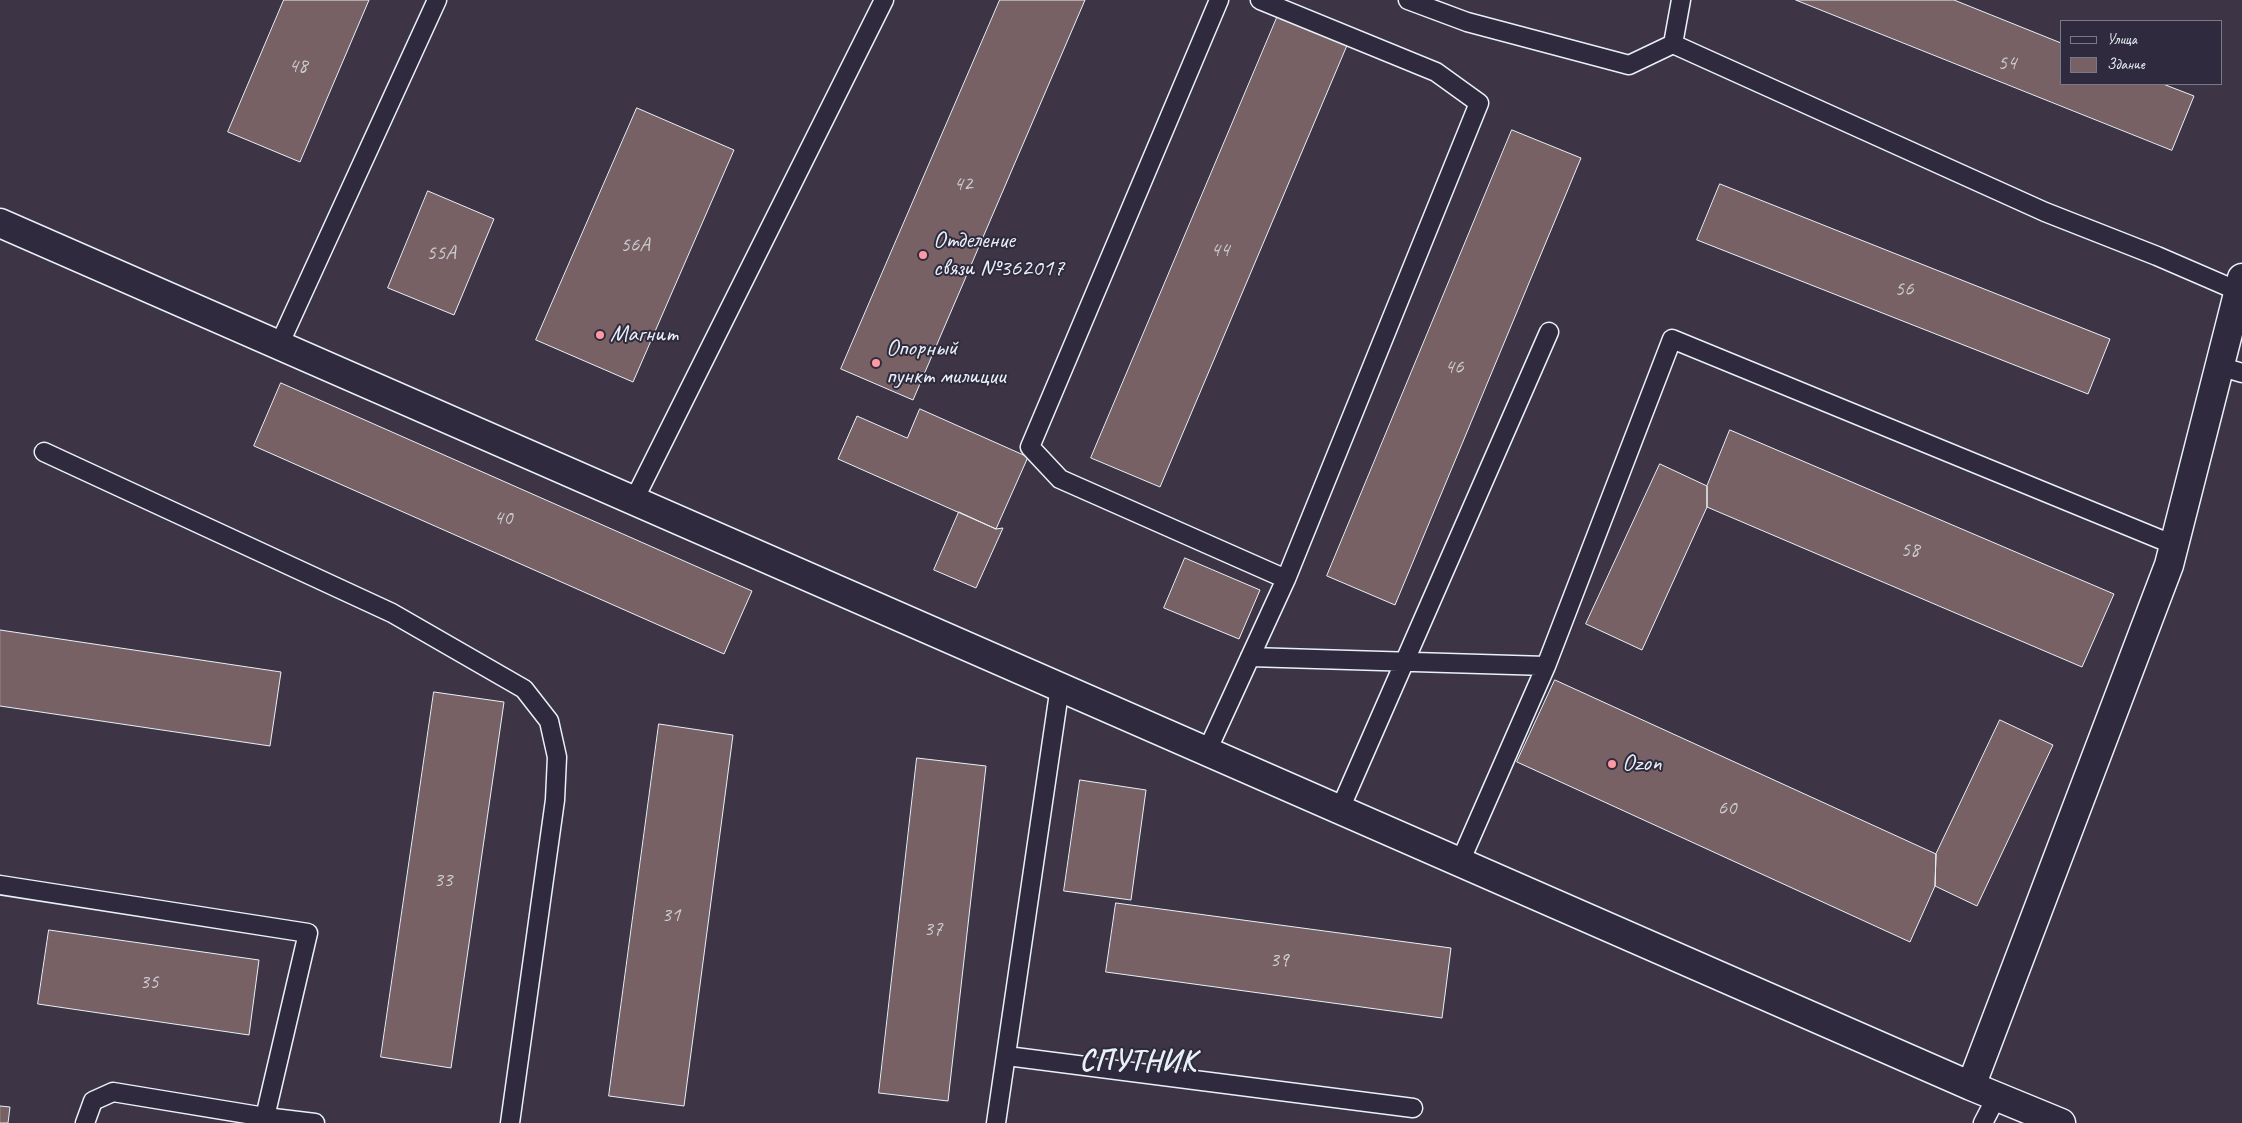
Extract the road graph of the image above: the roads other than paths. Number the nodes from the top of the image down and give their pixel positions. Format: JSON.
{"nodes":[{"id":1,"x":437,"y":0,"type":"edge"},
{"id":2,"x":884,"y":0,"type":"edge"},
{"id":3,"x":1219,"y":0,"type":"edge"},
{"id":4,"x":1260,"y":0,"type":"edge"},
{"id":5,"x":1408,"y":0,"type":"edge"},
{"id":6,"x":1681,"y":0,"type":"edge"},
{"id":7,"x":1673,"y":44,"type":"junction"},
{"id":8,"x":0,"y":223,"type":"edge"},
{"id":9,"x":2240,"y":284,"type":"edge"},
{"id":10,"x":1549,"y":332,"type":"dead end"},
{"id":11,"x":279,"y":345,"type":"junction"},
{"id":12,"x":2230,"y":370,"type":"edge"},
{"id":13,"x":44,"y":452,"type":"dead end"},
{"id":14,"x":634,"y":500,"type":"junction"},
{"id":15,"x":2174,"y":545,"type":"junction"},
{"id":16,"x":1286,"y":578,"type":"junction"},
{"id":17,"x":1250,"y":657,"type":"junction"},
{"id":18,"x":1405,"y":661,"type":"junction"},
{"id":19,"x":1546,"y":666,"type":"junction"},
{"id":20,"x":1060,"y":686,"type":"junction"},
{"id":21,"x":1208,"y":751,"type":"junction"},
{"id":22,"x":1340,"y":810,"type":"junction"},
{"id":23,"x":1460,"y":862,"type":"junction"},
{"id":24,"x":0,"y":885,"type":"edge"},
{"id":25,"x":1007,"y":1056,"type":"junction"},
{"id":26,"x":1971,"y":1086,"type":"junction"},
{"id":27,"x":1996,"y":1096,"type":"junction"},
{"id":28,"x":1413,"y":1108,"type":"dead end"},
{"id":29,"x":265,"y":1117,"type":"junction"},
{"id":30,"x":85,"y":1123,"type":"edge"},
{"id":31,"x":314,"y":1123,"type":"edge"},
{"id":32,"x":510,"y":1123,"type":"edge"},
{"id":33,"x":996,"y":1123,"type":"edge"},
{"id":34,"x":1984,"y":1123,"type":"edge"},
{"id":35,"x":2061,"y":1123,"type":"edge"}],
"edges":[{"from":1,"to":11,"type":"lane"},
{"from":2,"to":14,"type":"lane"},
{"from":3,"to":16,"type":"lane"},
{"from":4,"to":16,"type":"lane"},
{"from":5,"to":7,"type":"lane"},
{"from":6,"to":7,"type":"lane"},
{"from":7,"to":9,"type":"lane"},
{"from":8,"to":11,"type":"street"},
{"from":9,"to":12,"type":"street"},
{"from":10,"to":18,"type":"lane"},
{"from":11,"to":14,"type":"street"},
{"from":12,"to":15,"type":"street"},
{"from":13,"to":32,"type":"lane"},
{"from":14,"to":20,"type":"street"},
{"from":15,"to":19,"type":"lane"},
{"from":15,"to":26,"type":"street"},
{"from":16,"to":17,"type":"lane"},
{"from":17,"to":18,"type":"lane"},
{"from":17,"to":21,"type":"lane"},
{"from":18,"to":19,"type":"lane"},
{"from":18,"to":22,"type":"lane"},
{"from":19,"to":23,"type":"lane"},
{"from":20,"to":21,"type":"street"},
{"from":20,"to":25,"type":"lane"},
{"from":21,"to":22,"type":"street"},
{"from":22,"to":23,"type":"street"},
{"from":23,"to":26,"type":"street"},
{"from":24,"to":29,"type":"lane"},
{"from":25,"to":28,"type":"lane"},
{"from":25,"to":33,"type":"lane"},
{"from":26,"to":27,"type":"street"},
{"from":27,"to":34,"type":"lane"},
{"from":27,"to":35,"type":"street"},
{"from":29,"to":30,"type":"lane"},
{"from":29,"to":31,"type":"lane"}]}
